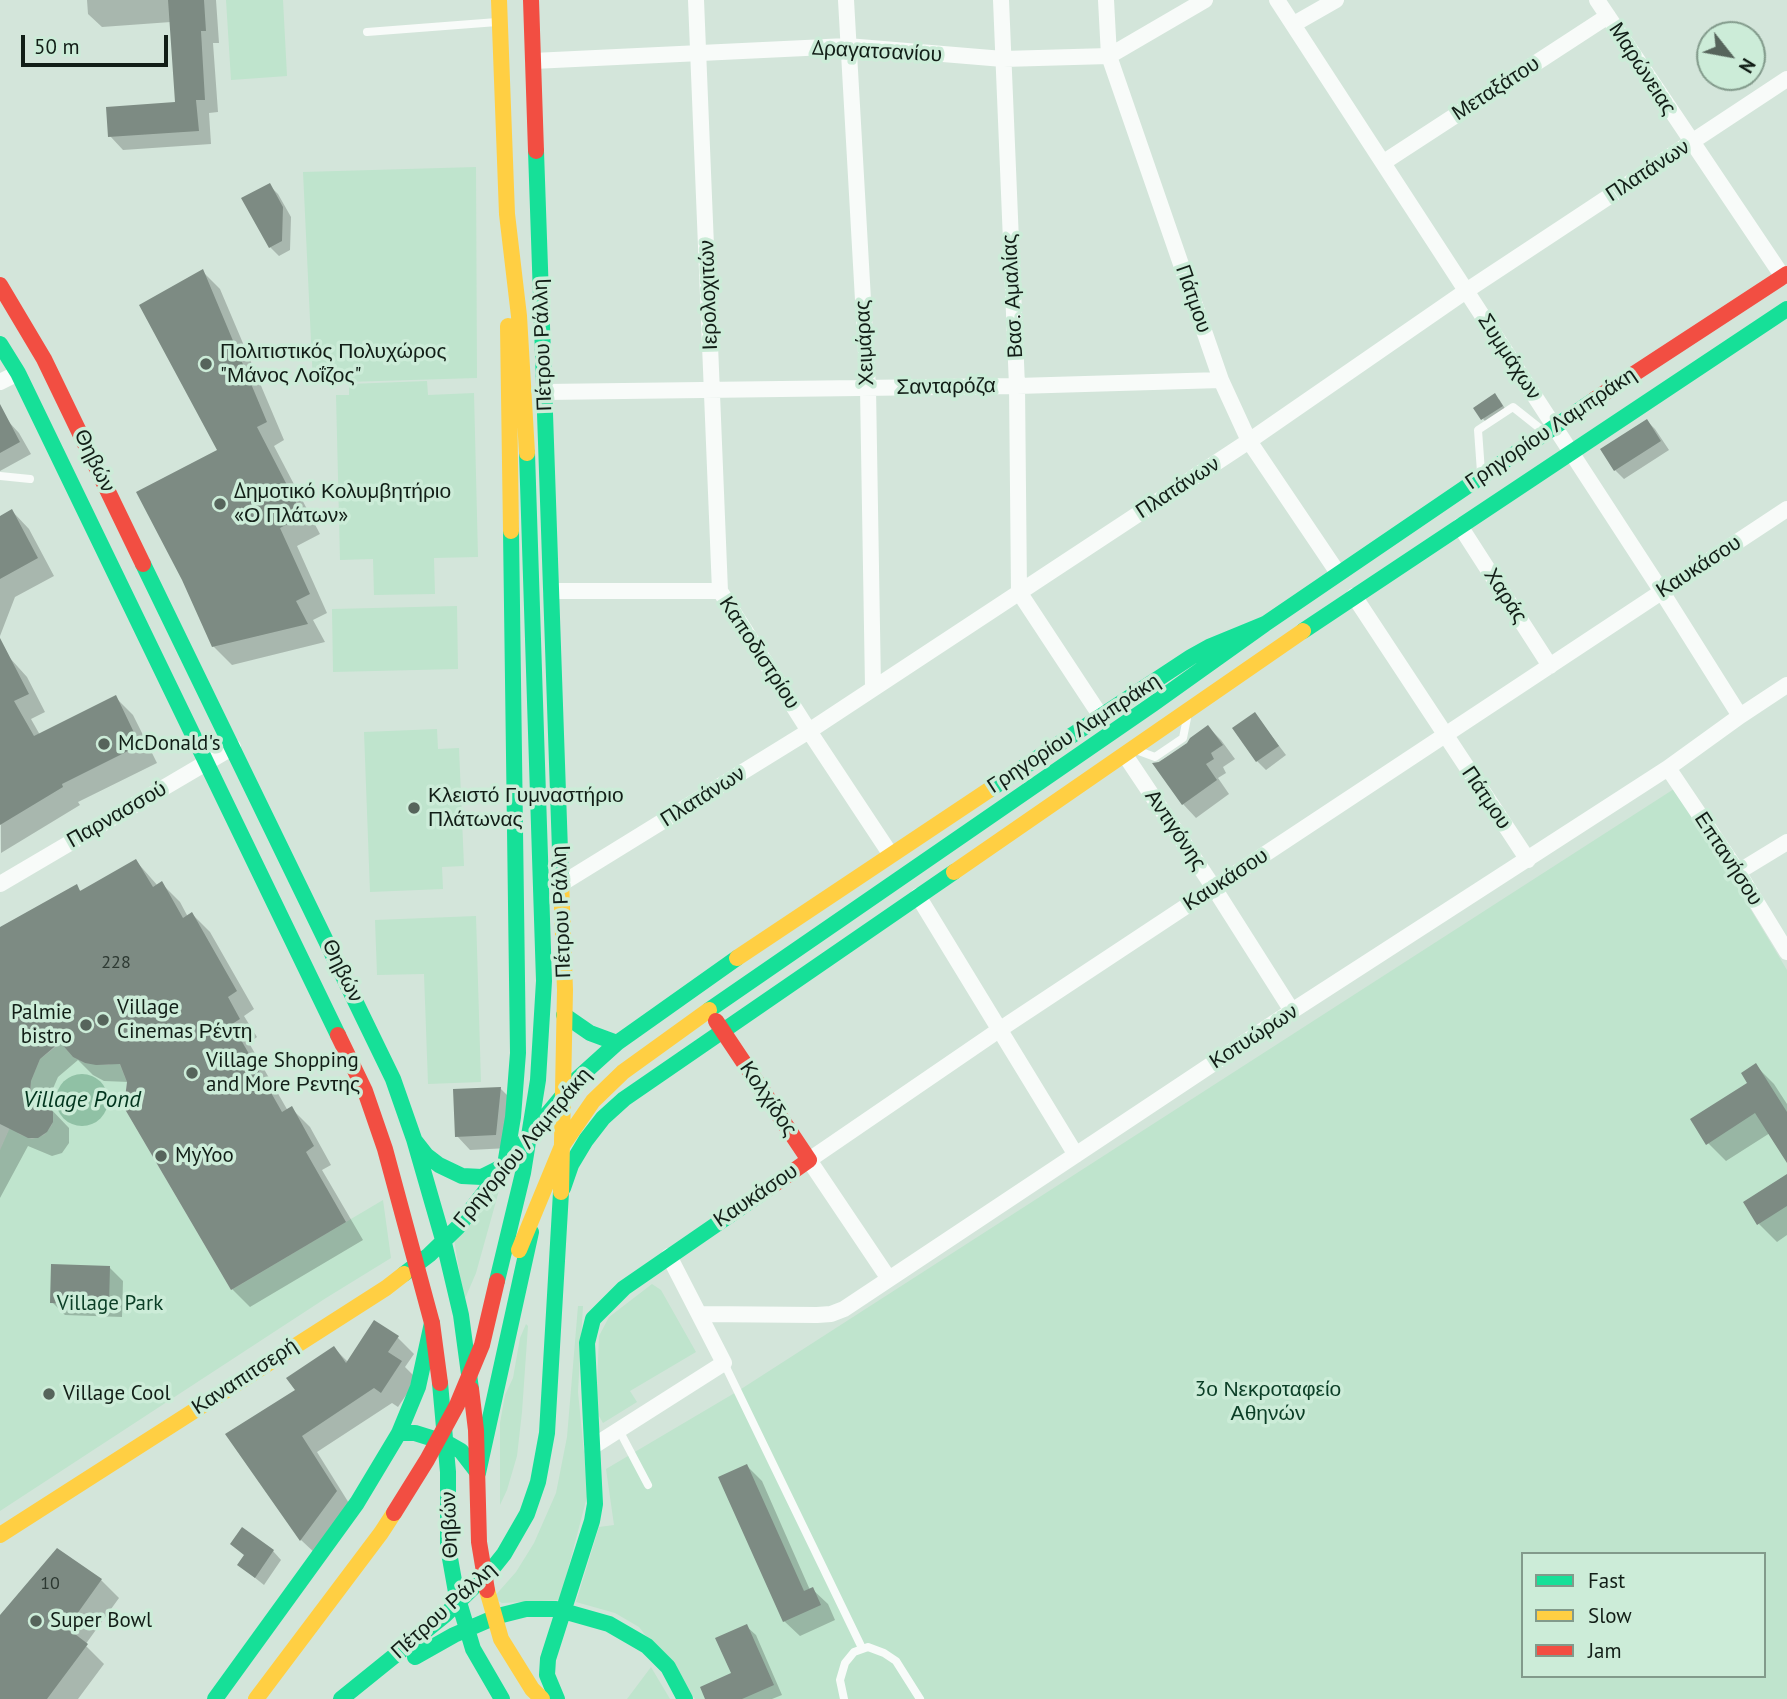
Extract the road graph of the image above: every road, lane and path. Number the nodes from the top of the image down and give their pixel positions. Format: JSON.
{"nodes":[{"id":1,"x":499,"y":0,"type":"edge"},
{"id":2,"x":531,"y":0,"type":"edge"},
{"id":3,"x":696,"y":0,"type":"edge"},
{"id":4,"x":846,"y":0,"type":"edge"},
{"id":5,"x":1001,"y":0,"type":"edge"},
{"id":6,"x":1106,"y":0,"type":"edge"},
{"id":7,"x":1205,"y":0,"type":"edge"},
{"id":8,"x":1277,"y":0,"type":"edge"},
{"id":9,"x":1336,"y":0,"type":"edge"},
{"id":10,"x":1597,"y":0,"type":"edge"},
{"id":11,"x":1608,"y":16,"type":"junction"},
{"id":12,"x":499,"y":21,"type":"junction"},
{"id":13,"x":1293,"y":24,"type":"junction"},
{"id":14,"x":368,"y":32,"type":"dead end"},
{"id":15,"x":847,"y":47,"type":"junction"},
{"id":16,"x":699,"y":53,"type":"junction"},
{"id":17,"x":1108,"y":56,"type":"junction"},
{"id":18,"x":1003,"y":59,"type":"junction"},
{"id":19,"x":533,"y":61,"type":"junction"},
{"id":20,"x":1787,"y":79,"type":"edge"},
{"id":21,"x":1691,"y":142,"type":"junction"},
{"id":22,"x":1384,"y":162,"type":"junction"},
{"id":23,"x":507,"y":214,"type":"junction"},
{"id":24,"x":1785,"y":275,"type":"edge"},
{"id":25,"x":0,"y":285,"type":"edge"},
{"id":26,"x":1466,"y":291,"type":"junction"},
{"id":27,"x":1787,"y":309,"type":"edge"},
{"id":28,"x":0,"y":344,"type":"edge"},
{"id":29,"x":18,"y":373,"type":"junction"},
{"id":30,"x":1221,"y":380,"type":"junction"},
{"id":31,"x":0,"y":382,"type":"edge"},
{"id":32,"x":1017,"y":386,"type":"junction"},
{"id":33,"x":869,"y":388,"type":"junction"},
{"id":34,"x":713,"y":390,"type":"junction"},
{"id":35,"x":545,"y":392,"type":"junction"},
{"id":36,"x":1549,"y":429,"type":"junction"},
{"id":37,"x":1249,"y":442,"type":"junction"},
{"id":38,"x":1571,"y":452,"type":"junction"},
{"id":39,"x":1481,"y":475,"type":"junction"},
{"id":40,"x":0,"y":476,"type":"edge"},
{"id":41,"x":30,"y":479,"type":"dead end"},
{"id":42,"x":1787,"y":509,"type":"edge"},
{"id":43,"x":1460,"y":526,"type":"junction"},
{"id":44,"x":1338,"y":573,"type":"junction"},
{"id":45,"x":551,"y":591,"type":"junction"},
{"id":46,"x":720,"y":591,"type":"junction"},
{"id":47,"x":1019,"y":592,"type":"junction"},
{"id":48,"x":1662,"y":592,"type":"junction"},
{"id":49,"x":1354,"y":596,"type":"junction"},
{"id":50,"x":1265,"y":624,"type":"junction"},
{"id":51,"x":1550,"y":666,"type":"junction"},
{"id":52,"x":1787,"y":685,"type":"edge"},
{"id":53,"x":873,"y":687,"type":"junction"},
{"id":54,"x":1100,"y":715,"type":"junction"},
{"id":55,"x":1740,"y":716,"type":"junction"},
{"id":56,"x":809,"y":731,"type":"junction"},
{"id":57,"x":1445,"y":736,"type":"junction"},
{"id":58,"x":233,"y":747,"type":"junction"},
{"id":59,"x":1129,"y":752,"type":"junction"},
{"id":60,"x":207,"y":763,"type":"junction"},
{"id":61,"x":1668,"y":768,"type":"junction"},
{"id":62,"x":1787,"y":842,"type":"edge"},
{"id":63,"x":891,"y":855,"type":"junction"},
{"id":64,"x":1528,"y":860,"type":"junction"},
{"id":65,"x":1738,"y":872,"type":"junction"},
{"id":66,"x":0,"y":884,"type":"edge"},
{"id":67,"x":561,"y":884,"type":"junction"},
{"id":68,"x":1214,"y":888,"type":"junction"},
{"id":69,"x":918,"y":896,"type":"junction"},
{"id":70,"x":1787,"y":951,"type":"edge"},
{"id":71,"x":694,"y":989,"type":"junction"},
{"id":72,"x":1292,"y":1011,"type":"junction"},
{"id":73,"x":565,"y":1015,"type":"junction"},
{"id":74,"x":999,"y":1030,"type":"junction"},
{"id":75,"x":723,"y":1032,"type":"junction"},
{"id":76,"x":617,"y":1043,"type":"junction"},
{"id":77,"x":561,"y":1097,"type":"junction"},
{"id":78,"x":414,"y":1139,"type":"junction"},
{"id":79,"x":1076,"y":1154,"type":"junction"},
{"id":80,"x":808,"y":1160,"type":"junction"},
{"id":81,"x":505,"y":1165,"type":"junction"},
{"id":82,"x":560,"y":1194,"type":"junction"},
{"id":83,"x":444,"y":1243,"type":"junction"},
{"id":84,"x":669,"y":1256,"type":"junction"},
{"id":85,"x":418,"y":1263,"type":"junction"},
{"id":86,"x":890,"y":1279,"type":"junction"},
{"id":87,"x":699,"y":1314,"type":"junction"},
{"id":88,"x":432,"y":1323,"type":"junction"},
{"id":89,"x":482,"y":1345,"type":"junction"},
{"id":90,"x":723,"y":1363,"type":"junction"},
{"id":91,"x":619,"y":1430,"type":"junction"},
{"id":92,"x":399,"y":1433,"type":"junction"},
{"id":93,"x":447,"y":1443,"type":"junction"},
{"id":94,"x":592,"y":1447,"type":"junction"},
{"id":95,"x":478,"y":1473,"type":"junction"},
{"id":96,"x":648,"y":1485,"type":"dead end"},
{"id":97,"x":0,"y":1535,"type":"edge"},
{"id":98,"x":862,"y":1648,"type":"junction"},
{"id":99,"x":345,"y":1696,"type":"edge"},
{"id":100,"x":215,"y":1699,"type":"edge"},
{"id":101,"x":256,"y":1699,"type":"edge"},
{"id":102,"x":502,"y":1699,"type":"edge"},
{"id":103,"x":542,"y":1699,"type":"edge"},
{"id":104,"x":557,"y":1699,"type":"edge"},
{"id":105,"x":685,"y":1699,"type":"edge"},
{"id":106,"x":844,"y":1699,"type":"edge"},
{"id":107,"x":920,"y":1699,"type":"edge"}],
"edges":[{"from":1,"to":12,"type":"main road","name":"Πέτρου Ράλλη"},
{"from":2,"to":19,"type":"main road","name":"Πέτρου Ράλλη"},
{"from":3,"to":16,"type":"street","name":"Ιερολοχιτών"},
{"from":4,"to":15,"type":"street","name":"Χειμάρας"},
{"from":5,"to":18,"type":"street","name":"Βασ. Αμαλίας"},
{"from":6,"to":17,"type":"street","name":"Πάτμου"},
{"from":7,"to":17,"type":"street","name":"Δραγατσανίου"},
{"from":8,"to":13,"type":"street","name":"Συμμάχων"},
{"from":9,"to":13,"type":"street"},
{"from":10,"to":11,"type":"street","name":"Μαρώνειας"},
{"from":11,"to":21,"type":"street","name":"Μαρώνειας"},
{"from":11,"to":22,"type":"street","name":"Μεταξάτου"},
{"from":12,"to":14,"type":"lane"},
{"from":12,"to":23,"type":"main road","name":"Πέτρου Ράλλη"},
{"from":13,"to":22,"type":"street","name":"Συμμάχων"},
{"from":15,"to":16,"type":"street","name":"Δραγατσανίου"},
{"from":15,"to":18,"type":"street","name":"Δραγατσανίου"},
{"from":15,"to":33,"type":"street","name":"Χειμάρας"},
{"from":16,"to":19,"type":"street","name":"Δραγατσανίου"},
{"from":16,"to":34,"type":"street","name":"Ιερολοχιτών"},
{"from":17,"to":18,"type":"street","name":"Δραγατσανίου"},
{"from":17,"to":30,"type":"street","name":"Πάτμου"},
{"from":18,"to":32,"type":"street","name":"Βασ. Αμαλίας"},
{"from":19,"to":35,"type":"main road","name":"Πέτρου Ράλλη"},
{"from":20,"to":21,"type":"street","name":"Πλατάνων"},
{"from":21,"to":24,"type":"street","name":"Μαρώνειας"},
{"from":21,"to":26,"type":"street","name":"Πλατάνων"},
{"from":22,"to":26,"type":"street","name":"Συμμάχων"},
{"from":23,"to":81,"type":"main road","name":"Πέτρου Ράλλη"},
{"from":23,"to":89,"type":"main road","name":"Πέτρου Ράλλη"},
{"from":24,"to":36,"type":"main road","name":"Γρηγορίου Λαμπράκη"},
{"from":25,"to":58,"type":"main road","name":"Θηβών"},
{"from":26,"to":36,"type":"street","name":"Συμμάχων"},
{"from":26,"to":37,"type":"street","name":"Πλατάνων"},
{"from":27,"to":38,"type":"main road","name":"Γρηγορίου Λαμπράκη"},
{"from":28,"to":29,"type":"main road","name":"Θηβών"},
{"from":29,"to":31,"type":"street"},
{"from":29,"to":60,"type":"main road","name":"Θηβών"},
{"from":30,"to":32,"type":"street","name":"Σανταρόζα"},
{"from":30,"to":37,"type":"street","name":"Πάτμου"},
{"from":32,"to":33,"type":"street","name":"Σανταρόζα"},
{"from":32,"to":47,"type":"street","name":"Βασ. Αμαλίας"},
{"from":33,"to":34,"type":"street","name":"Σανταρόζα"},
{"from":33,"to":53,"type":"street","name":"Χειμάρας"},
{"from":34,"to":35,"type":"street","name":"Σανταρόζα"},
{"from":34,"to":46,"type":"street","name":"Ιερολοχιτών"},
{"from":35,"to":45,"type":"main road","name":"Πέτρου Ράλλη"},
{"from":36,"to":38,"type":"street","name":"Συμμάχων"},
{"from":36,"to":39,"type":"main road","name":"Γρηγορίου Λαμπράκη"},
{"from":36,"to":39,"type":"lane"},
{"from":37,"to":44,"type":"street","name":"Πάτμου"},
{"from":37,"to":47,"type":"street","name":"Πλατάνων"},
{"from":38,"to":43,"type":"main road","name":"Γρηγορίου Λαμπράκη"},
{"from":38,"to":48,"type":"street","name":"Συμμάχων"},
{"from":39,"to":44,"type":"main road","name":"Γρηγορίου Λαμπράκη"},
{"from":40,"to":41,"type":"lane"},
{"from":42,"to":48,"type":"street","name":"Καυκάσου"},
{"from":43,"to":49,"type":"main road","name":"Γρηγορίου Λαμπράκη"},
{"from":43,"to":51,"type":"street","name":"Χαράς"},
{"from":44,"to":50,"type":"main road","name":"Γρηγορίου Λαμπράκη"},
{"from":45,"to":46,"type":"street","name":"Καποδιστρίου"},
{"from":45,"to":67,"type":"main road","name":"Πέτρου Ράλλη"},
{"from":46,"to":56,"type":"street","name":"Καποδιστρίου"},
{"from":47,"to":53,"type":"street","name":"Πλατάνων"},
{"from":47,"to":54,"type":"street"},
{"from":48,"to":51,"type":"street","name":"Καυκάσου"},
{"from":48,"to":55,"type":"street","name":"Συμμάχων"},
{"from":49,"to":57,"type":"street","name":"Πάτμου"},
{"from":49,"to":59,"type":"main road","name":"Γρηγορίου Λαμπράκη"},
{"from":50,"to":54,"type":"main road","name":"Γρηγορίου Λαμπράκη"},
{"from":50,"to":89,"type":"main road"},
{"from":51,"to":57,"type":"street","name":"Καυκάσου"},
{"from":52,"to":55,"type":"street","name":"Κοτυώρων"},
{"from":53,"to":56,"type":"street","name":"Πλατάνων"},
{"from":54,"to":63,"type":"main road","name":"Γρηγορίου Λαμπράκη"},
{"from":55,"to":61,"type":"street","name":"Κοτυώρων"},
{"from":56,"to":63,"type":"street","name":"Καποδιστρίου"},
{"from":56,"to":67,"type":"street","name":"Πλατάνων"},
{"from":57,"to":64,"type":"street","name":"Πάτμου"},
{"from":57,"to":68,"type":"street","name":"Καυκάσου"},
{"from":58,"to":60,"type":"street","name":"Παρνασσού"},
{"from":58,"to":78,"type":"main road","name":"Θηβών"},
{"from":59,"to":68,"type":"street","name":"Αντιγόνης"},
{"from":59,"to":69,"type":"main road","name":"Γρηγορίου Λαμπράκη"},
{"from":60,"to":66,"type":"street","name":"Παρνασσού"},
{"from":60,"to":85,"type":"main road","name":"Θηβών"},
{"from":61,"to":64,"type":"street","name":"Κοτυώρων"},
{"from":61,"to":65,"type":"street","name":"Επτανήσου"},
{"from":62,"to":65,"type":"street"},
{"from":63,"to":71,"type":"main road","name":"Γρηγορίου Λαμπράκη"},
{"from":64,"to":72,"type":"street","name":"Κοτυώρων"},
{"from":65,"to":70,"type":"street","name":"Επτανήσου"},
{"from":67,"to":73,"type":"main road","name":"Πέτρου Ράλλη"},
{"from":68,"to":72,"type":"street","name":"Αντιγόνης"},
{"from":68,"to":74,"type":"street","name":"Καυκάσου"},
{"from":69,"to":74,"type":"street"},
{"from":69,"to":75,"type":"main road","name":"Γρηγορίου Λαμπράκη"},
{"from":71,"to":75,"type":"main road","name":"Κολχίδος"},
{"from":71,"to":76,"type":"main road","name":"Γρηγορίου Λαμπράκη"},
{"from":72,"to":79,"type":"street","name":"Κοτυώρων"},
{"from":73,"to":76,"type":"main road"},
{"from":73,"to":77,"type":"main road","name":"Πέτρου Ράλλη"},
{"from":74,"to":79,"type":"street"},
{"from":74,"to":80,"type":"street","name":"Καυκάσου"},
{"from":75,"to":80,"type":"main road","name":"Κολχίδος"},
{"from":75,"to":82,"type":"main road","name":"Γρηγορίου Λαμπράκη"},
{"from":76,"to":77,"type":"main road","name":"Γρηγορίου Λαμπράκη"},
{"from":77,"to":81,"type":"main road","name":"Γρηγορίου Λαμπράκη"},
{"from":77,"to":82,"type":"main road","name":"Πέτρου Ράλλη"},
{"from":77,"to":95,"type":"main road"},
{"from":78,"to":81,"type":"main road"},
{"from":78,"to":83,"type":"main road","name":"Θηβών"},
{"from":79,"to":86,"type":"street","name":"Κοτυώρων"},
{"from":80,"to":84,"type":"main road","name":"Καυκάσου"},
{"from":80,"to":86,"type":"street","name":"Κολχίδος"},
{"from":81,"to":83,"type":"main road","name":"Γρηγορίου Λαμπράκη"},
{"from":82,"to":99,"type":"main road","name":"Πέτρου Ράλλη"},
{"from":83,"to":85,"type":"main road","name":"Γρηγορίου Λαμπράκη"},
{"from":83,"to":95,"type":"main road","name":"Θηβών"},
{"from":84,"to":87,"type":"street"},
{"from":84,"to":94,"type":"main road","name":"Καυκάσου"},
{"from":85,"to":88,"type":"main road","name":"Θηβών"},
{"from":85,"to":97,"type":"main road","name":"Καναπιτσερή"},
{"from":86,"to":87,"type":"street","name":"Κοτυώρων"},
{"from":87,"to":90,"type":"street"},
{"from":88,"to":92,"type":"main road"},
{"from":88,"to":93,"type":"main road","name":"Θηβών"},
{"from":89,"to":101,"type":"main road","name":"Πέτρου Ράλλη"},
{"from":90,"to":91,"type":"street"},
{"from":90,"to":98,"type":"lane"},
{"from":91,"to":94,"type":"street"},
{"from":91,"to":96,"type":"lane"},
{"from":92,"to":93,"type":"main road"},
{"from":92,"to":100,"type":"main road"},
{"from":93,"to":95,"type":"main road"},
{"from":93,"to":102,"type":"main road","name":"Θηβών"},
{"from":94,"to":104,"type":"main road","name":"Καυκάσου"},
{"from":95,"to":103,"type":"main road","name":"Θηβών"},
{"from":98,"to":106,"type":"lane"},
{"from":98,"to":107,"type":"lane"},
{"from":99,"to":105,"type":"main road"}]}
